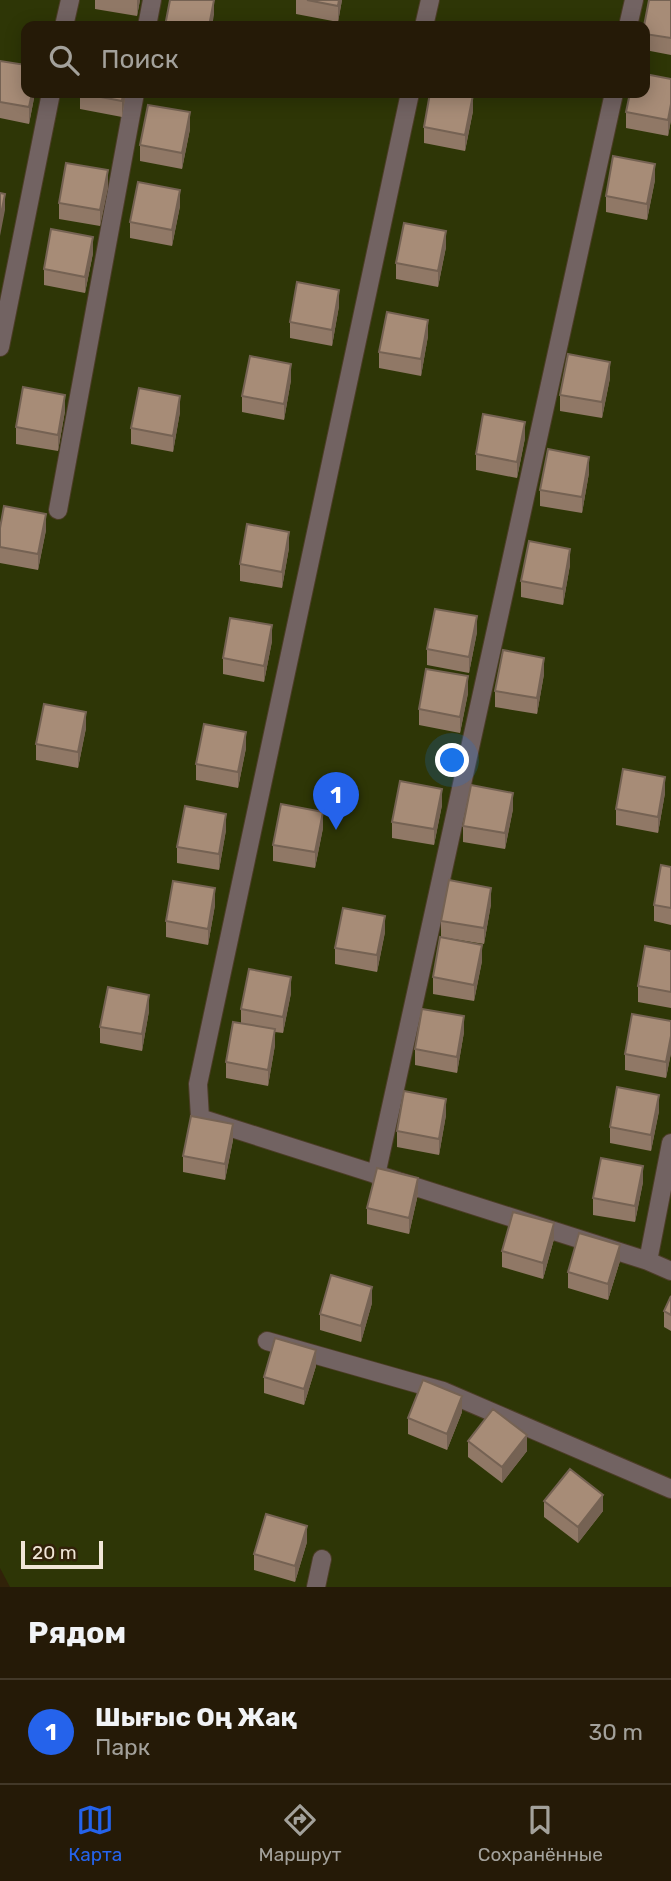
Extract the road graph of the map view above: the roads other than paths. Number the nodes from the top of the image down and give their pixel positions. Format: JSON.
{"nodes":[{"id":1,"x":70,"y":0,"type":"edge"},
{"id":2,"x":152,"y":0,"type":"edge"},
{"id":3,"x":430,"y":0,"type":"edge"},
{"id":4,"x":634,"y":0,"type":"edge"},
{"id":5,"x":66,"y":21,"type":"edge"},
{"id":6,"x":148,"y":21,"type":"edge"},
{"id":7,"x":425,"y":21,"type":"edge"},
{"id":8,"x":629,"y":21,"type":"edge"},
{"id":9,"x":50,"y":98,"type":"edge"},
{"id":10,"x":134,"y":98,"type":"edge"},
{"id":11,"x":409,"y":98,"type":"edge"},
{"id":12,"x":613,"y":98,"type":"edge"},
{"id":13,"x":0,"y":347,"type":"edge"},
{"id":14,"x":58,"y":510,"type":"dead end"},
{"id":15,"x":671,"y":1143,"type":"edge"},
{"id":16,"x":376,"y":1175,"type":"junction"},
{"id":17,"x":648,"y":1261,"type":"junction"},
{"id":18,"x":671,"y":1271,"type":"edge"},
{"id":19,"x":267,"y":1341,"type":"dead end"},
{"id":20,"x":671,"y":1489,"type":"edge"},
{"id":21,"x":321,"y":1559,"type":"dead end"},
{"id":22,"x":316,"y":1587,"type":"edge"}],
"edges":[{"from":1,"to":5,"type":"street"},
{"from":2,"to":6,"type":"street"},
{"from":3,"to":7,"type":"street"},
{"from":4,"to":8,"type":"street"},
{"from":9,"to":13,"type":"street"},
{"from":10,"to":14,"type":"street"},
{"from":11,"to":16,"type":"street"},
{"from":12,"to":16,"type":"street"},
{"from":15,"to":17,"type":"street"},
{"from":16,"to":17,"type":"street"},
{"from":17,"to":18,"type":"street"},
{"from":19,"to":20,"type":"street"},
{"from":21,"to":22,"type":"street"}]}
